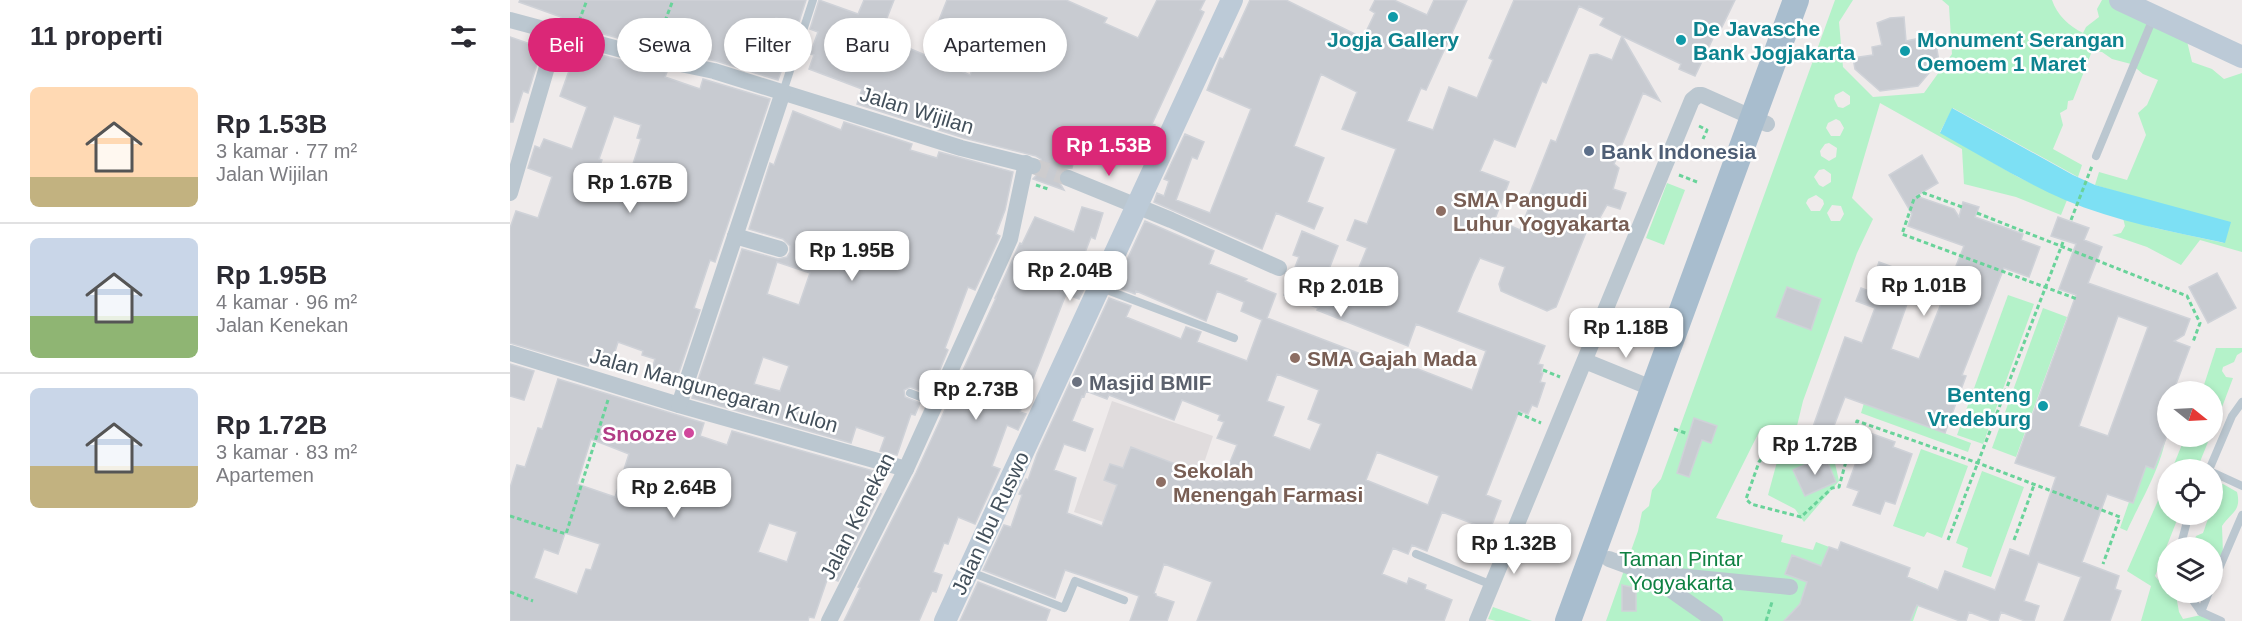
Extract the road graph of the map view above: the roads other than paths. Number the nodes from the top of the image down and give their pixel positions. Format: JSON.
{"nodes":[{"id":1,"x":813,"y":0,"type":"edge"},
{"id":2,"x":1232,"y":0,"type":"edge"},
{"id":3,"x":1796,"y":0,"type":"edge"},
{"id":4,"x":1812,"y":0,"type":"edge"},
{"id":5,"x":2120,"y":0,"type":"edge"},
{"id":6,"x":2149,"y":9,"type":"edge"},
{"id":7,"x":510,"y":20,"type":"edge"},
{"id":8,"x":528,"y":25,"type":"edge"},
{"id":9,"x":605,"y":45,"type":"edge"},
{"id":10,"x":2242,"y":57,"type":"edge"},
{"id":11,"x":546,"y":72,"type":"edge"},
{"id":12,"x":783,"y":92,"type":"junction"},
{"id":13,"x":1760,"y":121,"type":"junction"},
{"id":14,"x":2096,"y":156,"type":"dead end"},
{"id":15,"x":1030,"y":165,"type":"joint"},
{"id":16,"x":1068,"y":178,"type":"tunnel mouth"},
{"id":17,"x":510,"y":193,"type":"edge"},
{"id":18,"x":1136,"y":207,"type":"junction"},
{"id":19,"x":735,"y":236,"type":"junction"},
{"id":20,"x":780,"y":249,"type":"dead end"},
{"id":21,"x":1278,"y":268,"type":"dead end"},
{"id":22,"x":1099,"y":287,"type":"junction"},
{"id":23,"x":1234,"y":338,"type":"dead end"},
{"id":24,"x":510,"y":353,"type":"edge"},
{"id":25,"x":1585,"y":362,"type":"junction"},
{"id":26,"x":1654,"y":389,"type":"junction"},
{"id":27,"x":910,"y":393,"type":"dead end"},
{"id":28,"x":2242,"y":402,"type":"edge"},
{"id":29,"x":936,"y":403,"type":"junction"},
{"id":30,"x":680,"y":405,"type":"junction"},
{"id":31,"x":2214,"y":459,"type":"edge"},
{"id":32,"x":906,"y":469,"type":"junction"},
{"id":33,"x":2223,"y":477,"type":"edge"},
{"id":34,"x":2242,"y":486,"type":"edge"},
{"id":35,"x":2242,"y":515,"type":"edge"},
{"id":36,"x":1416,"y":554,"type":"dead end"},
{"id":37,"x":1609,"y":559,"type":"junction"},
{"id":38,"x":2223,"y":559,"type":"edge"},
{"id":39,"x":968,"y":570,"type":"junction"},
{"id":40,"x":1647,"y":573,"type":"junction"},
{"id":41,"x":1492,"y":585,"type":"junction"},
{"id":42,"x":1790,"y":587,"type":"dead end"},
{"id":43,"x":1124,"y":600,"type":"dead end"},
{"id":44,"x":2195,"y":603,"type":"edge"},
{"id":45,"x":2205,"y":603,"type":"edge"},
{"id":46,"x":2201,"y":612,"type":"junction"},
{"id":47,"x":829,"y":621,"type":"edge"},
{"id":48,"x":945,"y":621,"type":"edge"},
{"id":49,"x":1477,"y":621,"type":"edge"},
{"id":50,"x":1568,"y":621,"type":"edge"},
{"id":51,"x":1586,"y":621,"type":"edge"},
{"id":52,"x":1714,"y":621,"type":"edge"},
{"id":53,"x":2221,"y":621,"type":"edge"}],
"edges":[{"from":1,"to":12,"type":"lane"},
{"from":2,"to":18,"type":"street","name":"Jalan Ibu Ruswo"},
{"from":3,"to":13,"type":"main road"},
{"from":4,"to":13,"type":"main road"},
{"from":5,"to":6,"type":"street"},
{"from":6,"to":10,"type":"street"},
{"from":6,"to":14,"type":"lane"},
{"from":7,"to":8,"type":"street","name":"Jalan Wijilan"},
{"from":9,"to":12,"type":"street","name":"Jalan Wijilan"},
{"from":11,"to":17,"type":"street"},
{"from":12,"to":15,"type":"street","name":"Jalan Wijilan"},
{"from":12,"to":19,"type":"street"},
{"from":13,"to":25,"type":"street"},
{"from":13,"to":26,"type":"main road"},
{"from":13,"to":37,"type":"main road"},
{"from":15,"to":29,"type":"street","name":"Jalan Kenekan"},
{"from":16,"to":18,"type":"street"},
{"from":18,"to":21,"type":"street"},
{"from":18,"to":22,"type":"street","name":"Jalan Ibu Ruswo"},
{"from":19,"to":20,"type":"street"},
{"from":19,"to":30,"type":"street"},
{"from":22,"to":23,"type":"lane"},
{"from":22,"to":39,"type":"street","name":"Jalan Ibu Ruswo"},
{"from":24,"to":30,"type":"street","name":"Jalan Mangunegaran Kulon"},
{"from":25,"to":26,"type":"street"},
{"from":25,"to":41,"type":"street"},
{"from":26,"to":50,"type":"main road"},
{"from":27,"to":29,"type":"lane"},
{"from":28,"to":31,"type":"lane"},
{"from":29,"to":32,"type":"street","name":"Jalan Kenekan"},
{"from":30,"to":32,"type":"street","name":"Jalan Mangunegaran Kulon"},
{"from":32,"to":47,"type":"street","name":"Jalan Kenekan"},
{"from":33,"to":34,"type":"lane"},
{"from":35,"to":38,"type":"lane"},
{"from":36,"to":41,"type":"lane"},
{"from":37,"to":40,"type":"street"},
{"from":37,"to":51,"type":"main road"},
{"from":39,"to":43,"type":"lane"},
{"from":39,"to":48,"type":"street","name":"Jalan Ibu Ruswo"},
{"from":40,"to":42,"type":"street"},
{"from":40,"to":52,"type":"street"},
{"from":41,"to":49,"type":"street"},
{"from":44,"to":46,"type":"lane"},
{"from":45,"to":46,"type":"lane"},
{"from":46,"to":53,"type":"lane"}]}
